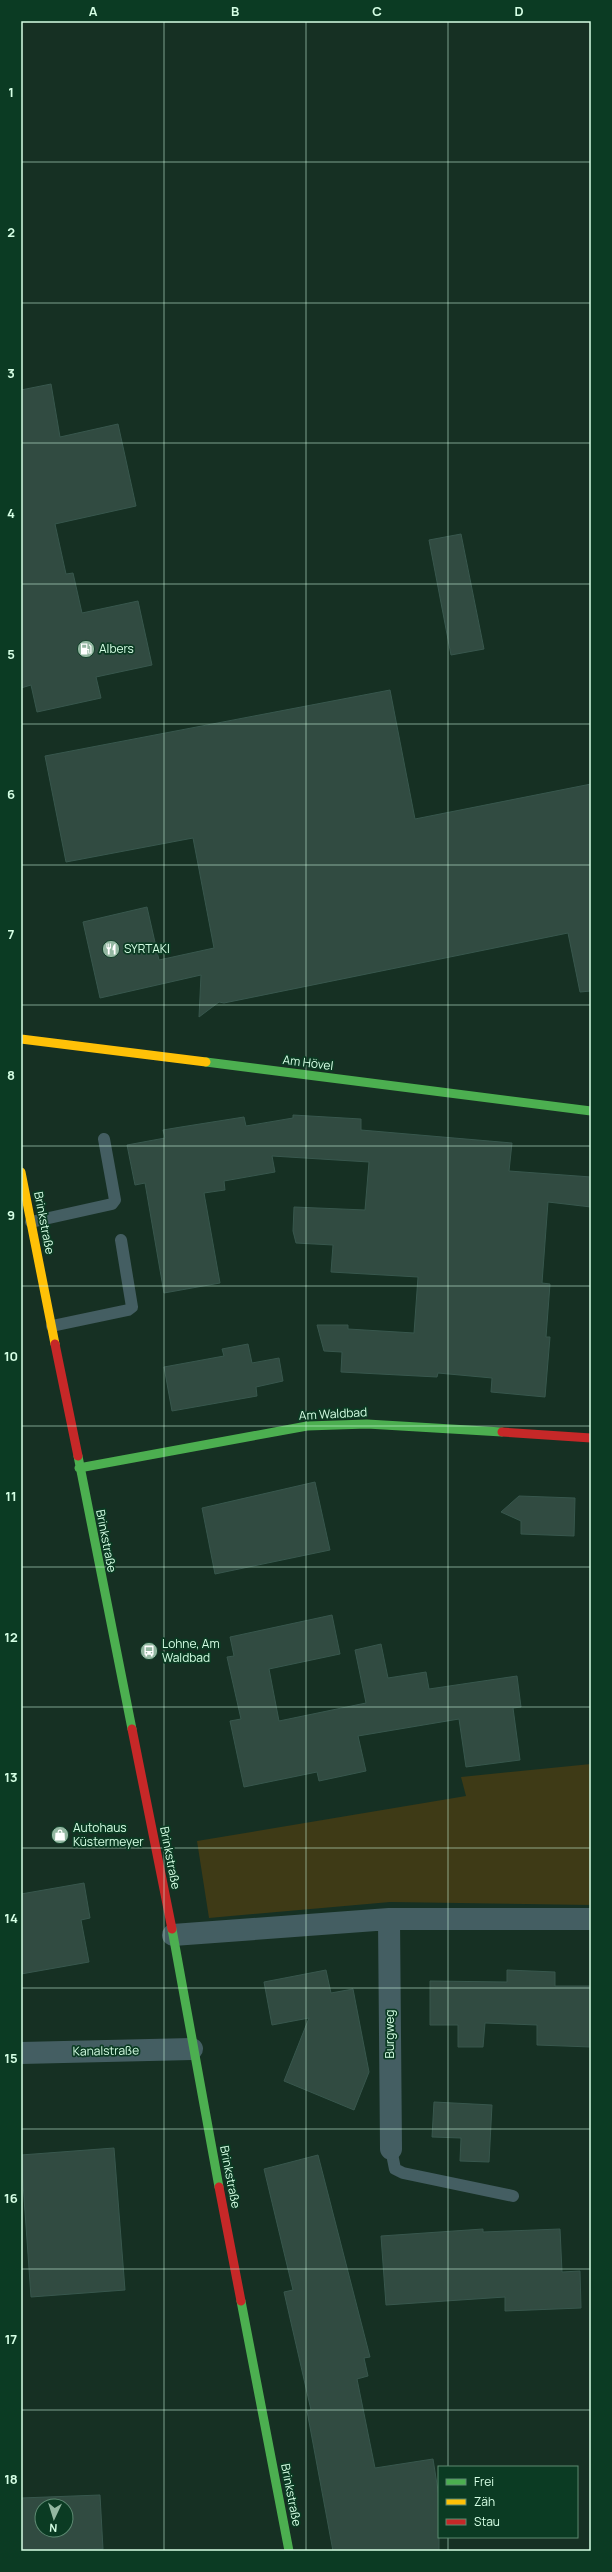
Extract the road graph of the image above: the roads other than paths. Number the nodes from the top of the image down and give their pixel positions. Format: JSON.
{"nodes":[{"id":1,"x":21,"y":1039,"type":"edge"},
{"id":2,"x":591,"y":1111,"type":"edge"},
{"id":3,"x":104,"y":1139,"type":"dead end"},
{"id":4,"x":21,"y":1172,"type":"edge"},
{"id":5,"x":31,"y":1222,"type":"junction"},
{"id":6,"x":121,"y":1240,"type":"dead end"},
{"id":7,"x":52,"y":1326,"type":"junction"},
{"id":8,"x":591,"y":1438,"type":"edge"},
{"id":9,"x":79,"y":1468,"type":"junction"},
{"id":10,"x":389,"y":1919,"type":"junction"},
{"id":11,"x":591,"y":1919,"type":"edge"},
{"id":12,"x":173,"y":1935,"type":"junction"},
{"id":13,"x":192,"y":2049,"type":"junction"},
{"id":14,"x":21,"y":2053,"type":"edge"},
{"id":15,"x":390,"y":2149,"type":"joint"},
{"id":16,"x":513,"y":2196,"type":"dead end"},
{"id":17,"x":289,"y":2551,"type":"edge"}],
"edges":[{"from":1,"to":2,"type":"street","name":"Am Hövel"},
{"from":3,"to":5,"type":"lane"},
{"from":4,"to":5,"type":"street","name":"Brinkstraße"},
{"from":5,"to":7,"type":"street","name":"Brinkstraße"},
{"from":6,"to":7,"type":"lane"},
{"from":7,"to":9,"type":"street","name":"Brinkstraße"},
{"from":8,"to":9,"type":"street","name":"Am Waldbad"},
{"from":9,"to":12,"type":"street","name":"Brinkstraße"},
{"from":10,"to":11,"type":"street"},
{"from":10,"to":12,"type":"street"},
{"from":10,"to":15,"type":"street","name":"Burgweg"},
{"from":12,"to":13,"type":"street","name":"Brinkstraße"},
{"from":13,"to":14,"type":"street","name":"Kanalstraße"},
{"from":13,"to":17,"type":"street","name":"Brinkstraße"},
{"from":15,"to":16,"type":"lane"}]}
